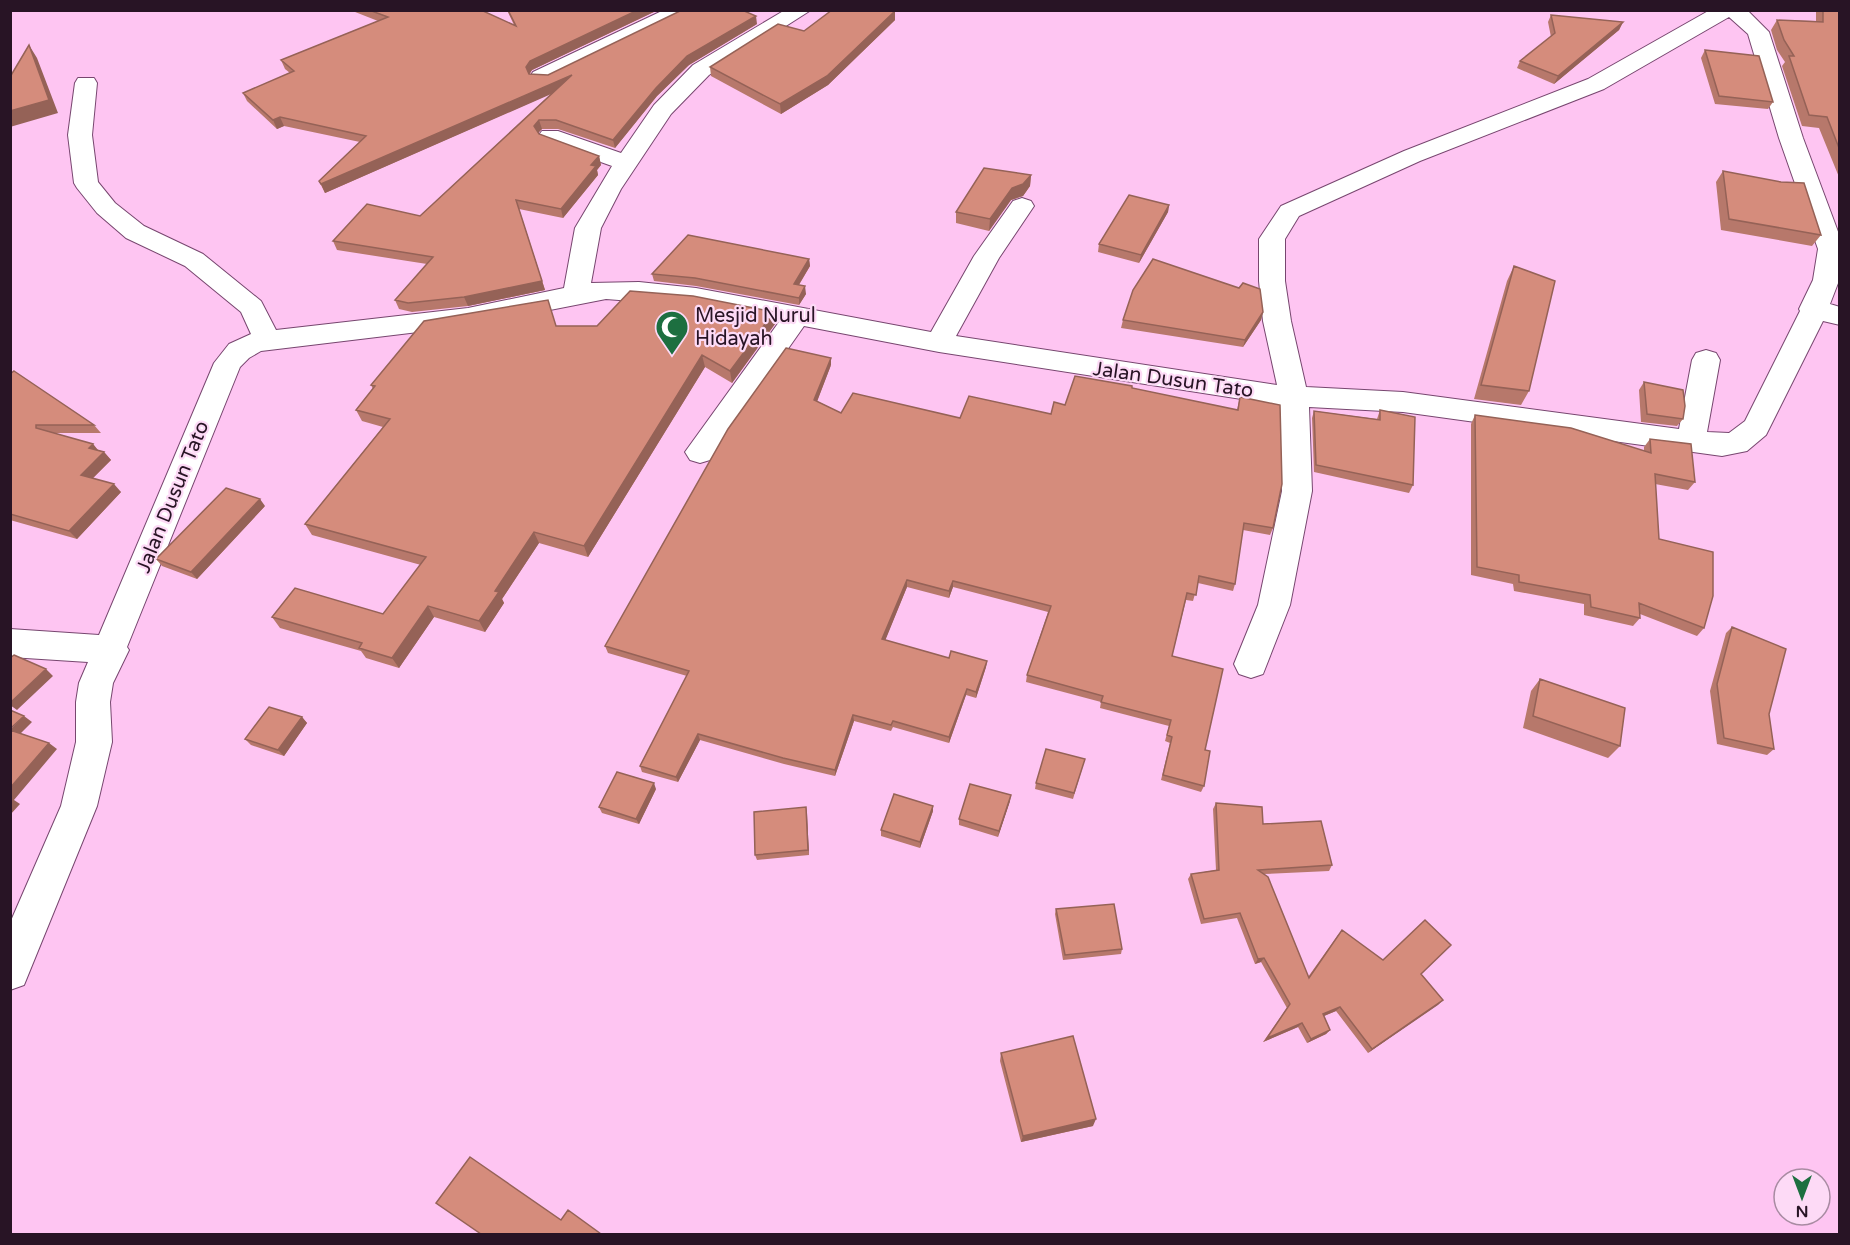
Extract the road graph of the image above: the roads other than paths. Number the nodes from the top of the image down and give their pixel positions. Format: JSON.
{"nodes":[{"id":1,"x":682,"y":10,"type":"edge"},
{"id":2,"x":755,"y":10,"type":"edge"},
{"id":3,"x":1726,"y":10,"type":"edge"},
{"id":4,"x":1734,"y":10,"type":"edge"},
{"id":5,"x":793,"y":16,"type":"edge"},
{"id":6,"x":542,"y":77,"type":"edge"},
{"id":7,"x":86,"y":83,"type":"dead end"},
{"id":8,"x":549,"y":136,"type":"edge"},
{"id":9,"x":625,"y":163,"type":"junction"},
{"id":10,"x":1022,"y":206,"type":"dead end"},
{"id":11,"x":576,"y":294,"type":"junction"},
{"id":12,"x":1812,"y":309,"type":"junction"},
{"id":13,"x":797,"y":316,"type":"junction"},
{"id":14,"x":1839,"y":316,"type":"edge"},
{"id":15,"x":267,"y":339,"type":"junction"},
{"id":16,"x":939,"y":343,"type":"junction"},
{"id":17,"x":1706,"y":360,"type":"dead end"},
{"id":18,"x":1294,"y":397,"type":"junction"},
{"id":19,"x":1691,"y":441,"type":"junction"},
{"id":20,"x":700,"y":452,"type":"dead end"},
{"id":21,"x":10,"y":643,"type":"edge"},
{"id":22,"x":112,"y":650,"type":"junction"},
{"id":23,"x":1251,"y":664,"type":"dead end"},
{"id":24,"x":10,"y":971,"type":"edge"}],
"edges":[{"from":1,"to":6,"type":"street"},
{"from":2,"to":5,"type":"street"},
{"from":3,"to":18,"type":"street"},
{"from":4,"to":12,"type":"street","name":"Jalan Dusun Tato"},
{"from":5,"to":9,"type":"street"},
{"from":7,"to":15,"type":"street"},
{"from":8,"to":9,"type":"street"},
{"from":9,"to":11,"type":"street"},
{"from":10,"to":16,"type":"street"},
{"from":11,"to":13,"type":"street","name":"Jalan Dusun Tato"},
{"from":11,"to":15,"type":"street","name":"Jalan Dusun Tato"},
{"from":12,"to":14,"type":"street"},
{"from":12,"to":19,"type":"street","name":"Jalan Dusun Tato"},
{"from":13,"to":16,"type":"street","name":"Jalan Dusun Tato"},
{"from":13,"to":20,"type":"street"},
{"from":15,"to":22,"type":"street","name":"Jalan Dusun Tato"},
{"from":16,"to":18,"type":"street","name":"Jalan Dusun Tato"},
{"from":17,"to":19,"type":"street"},
{"from":18,"to":19,"type":"street","name":"Jalan Dusun Tato"},
{"from":18,"to":23,"type":"street"},
{"from":21,"to":22,"type":"street"},
{"from":22,"to":24,"type":"street","name":"Jalan Dusun Tato"}]}
